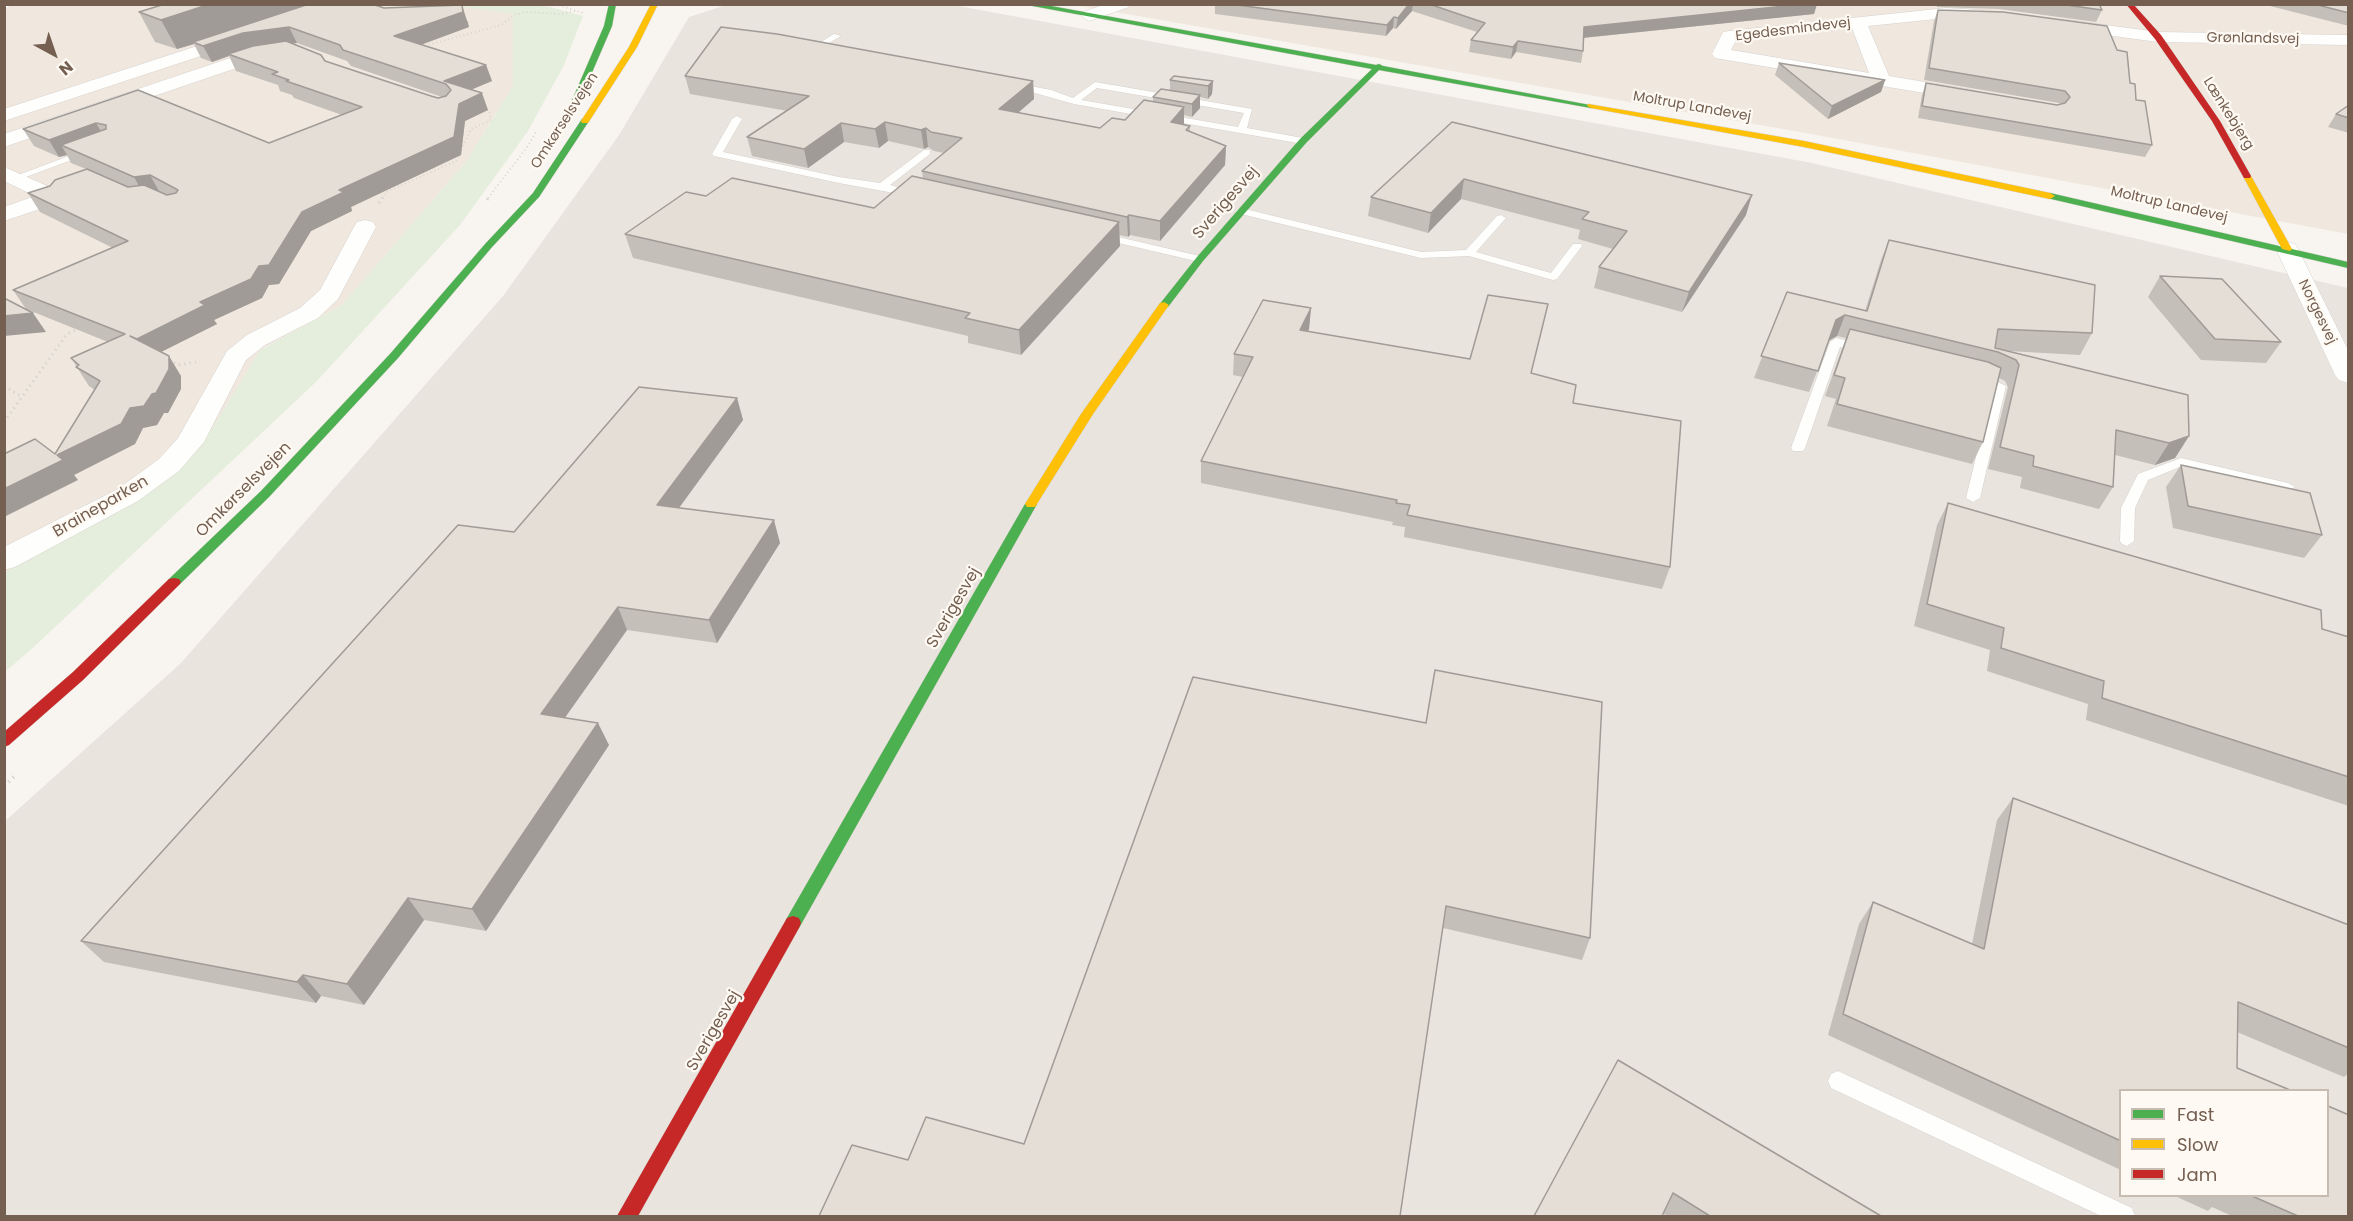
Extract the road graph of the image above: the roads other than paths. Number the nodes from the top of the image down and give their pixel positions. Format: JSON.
{"nodes":[{"id":1,"x":11,"y":4,"type":"edge"},
{"id":2,"x":613,"y":4,"type":"edge"},
{"id":3,"x":655,"y":4,"type":"edge"},
{"id":4,"x":1025,"y":4,"type":"edge"},
{"id":5,"x":1123,"y":4,"type":"edge"},
{"id":6,"x":2129,"y":4,"type":"edge"},
{"id":7,"x":4,"y":7,"type":"edge"},
{"id":8,"x":1089,"y":16,"type":"junction"},
{"id":9,"x":1999,"y":16,"type":"edge"},
{"id":10,"x":1858,"y":23,"type":"junction"},
{"id":11,"x":2056,"y":24,"type":"edge"},
{"id":12,"x":629,"y":25,"type":"dead end"},
{"id":13,"x":251,"y":33,"type":"edge"},
{"id":14,"x":837,"y":36,"type":"dead end"},
{"id":15,"x":2158,"y":38,"type":"junction"},
{"id":16,"x":2345,"y":42,"type":"edge"},
{"id":17,"x":297,"y":50,"type":"edge"},
{"id":18,"x":835,"y":52,"type":"edge"},
{"id":19,"x":628,"y":54,"type":"junction"},
{"id":20,"x":1378,"y":66,"type":"junction"},
{"id":21,"x":1881,"y":79,"type":"junction"},
{"id":22,"x":1006,"y":84,"type":"edge"},
{"id":23,"x":1984,"y":97,"type":"edge"},
{"id":24,"x":1074,"y":101,"type":"junction"},
{"id":25,"x":4,"y":114,"type":"edge"},
{"id":26,"x":737,"y":119,"type":"dead end"},
{"id":27,"x":1242,"y":130,"type":"junction"},
{"id":28,"x":555,"y":136,"type":"dead end"},
{"id":29,"x":4,"y":141,"type":"edge"},
{"id":30,"x":1303,"y":141,"type":"junction"},
{"id":31,"x":99,"y":147,"type":"edge"},
{"id":32,"x":927,"y":152,"type":"edge"},
{"id":33,"x":540,"y":164,"type":"dead end"},
{"id":34,"x":10,"y":176,"type":"edge"},
{"id":35,"x":882,"y":186,"type":"junction"},
{"id":36,"x":927,"y":196,"type":"edge"},
{"id":37,"x":1241,"y":211,"type":"junction"},
{"id":38,"x":4,"y":215,"type":"edge"},
{"id":39,"x":1501,"y":218,"type":"edge"},
{"id":40,"x":365,"y":227,"type":"road end"},
{"id":41,"x":1086,"y":233,"type":"edge"},
{"id":42,"x":489,"y":245,"type":"junction"},
{"id":43,"x":1577,"y":246,"type":"dead end"},
{"id":44,"x":2287,"y":249,"type":"junction"},
{"id":45,"x":1469,"y":253,"type":"junction"},
{"id":46,"x":1200,"y":259,"type":"junction"},
{"id":47,"x":2349,"y":265,"type":"edge"},
{"id":48,"x":1870,"y":350,"type":"edge"},
{"id":49,"x":1971,"y":375,"type":"edge"},
{"id":50,"x":2349,"y":375,"type":"edge"},
{"id":51,"x":1798,"y":448,"type":"dead end"},
{"id":52,"x":2288,"y":487,"type":"edge"},
{"id":53,"x":1973,"y":498,"type":"dead end"},
{"id":54,"x":2127,"y":541,"type":"dead end"},
{"id":55,"x":4,"y":560,"type":"edge"},
{"id":56,"x":4,"y":741,"type":"edge"},
{"id":57,"x":1838,"y":1081,"type":"dead end"},
{"id":58,"x":627,"y":1216,"type":"edge"},
{"id":59,"x":2124,"y":1216,"type":"edge"}],
"edges":[{"from":1,"to":7,"type":"lane"},
{"from":2,"to":28,"type":"street","name":"Omkørselsvejen"},
{"from":3,"to":19,"type":"street","name":"Omkørselsvejen"},
{"from":4,"to":8,"type":"street","name":"Moltrup Landevej"},
{"from":5,"to":8,"type":"street"},
{"from":6,"to":15,"type":"street","name":"Lænkebjerg"},
{"from":8,"to":20,"type":"street","name":"Moltrup Landevej"},
{"from":9,"to":10,"type":"street","name":"Egedesmindevej"},
{"from":10,"to":21,"type":"street","name":"Egedesmindevej"},
{"from":10,"to":21,"type":"street","name":"Egedesmindevej"},
{"from":11,"to":15,"type":"street"},
{"from":12,"to":19,"type":"street"},
{"from":13,"to":25,"type":"street"},
{"from":14,"to":18,"type":"lane"},
{"from":15,"to":16,"type":"street","name":"Grønlandsvej"},
{"from":15,"to":44,"type":"street","name":"Lænkebjerg"},
{"from":17,"to":29,"type":"street"},
{"from":19,"to":42,"type":"street","name":"Omkørselsvejen"},
{"from":20,"to":30,"type":"street","name":"Sverigesvej"},
{"from":20,"to":44,"type":"street","name":"Moltrup Landevej"},
{"from":21,"to":23,"type":"street","name":"Egedesmindevej"},
{"from":22,"to":24,"type":"lane"},
{"from":24,"to":27,"type":"lane"},
{"from":24,"to":27,"type":"lane"},
{"from":26,"to":35,"type":"lane"},
{"from":27,"to":30,"type":"lane"},
{"from":30,"to":37,"type":"street","name":"Sverigesvej"},
{"from":31,"to":34,"type":"lane"},
{"from":32,"to":35,"type":"lane"},
{"from":33,"to":42,"type":"street","name":"Omkørselsvejen"},
{"from":34,"to":38,"type":"street"},
{"from":35,"to":36,"type":"lane"},
{"from":37,"to":45,"type":"lane"},
{"from":37,"to":46,"type":"street","name":"Sverigesvej"},
{"from":39,"to":45,"type":"lane"},
{"from":40,"to":55,"type":"street","name":"Braineparken"},
{"from":41,"to":46,"type":"lane"},
{"from":42,"to":56,"type":"street","name":"Omkørselsvejen"},
{"from":43,"to":45,"type":"lane"},
{"from":44,"to":47,"type":"street","name":"Moltrup Landevej"},
{"from":44,"to":50,"type":"street","name":"Norgesvej"},
{"from":46,"to":58,"type":"street","name":"Sverigesvej"},
{"from":48,"to":51,"type":"lane"},
{"from":49,"to":53,"type":"lane"},
{"from":52,"to":54,"type":"lane"},
{"from":57,"to":59,"type":"lane"}]}
